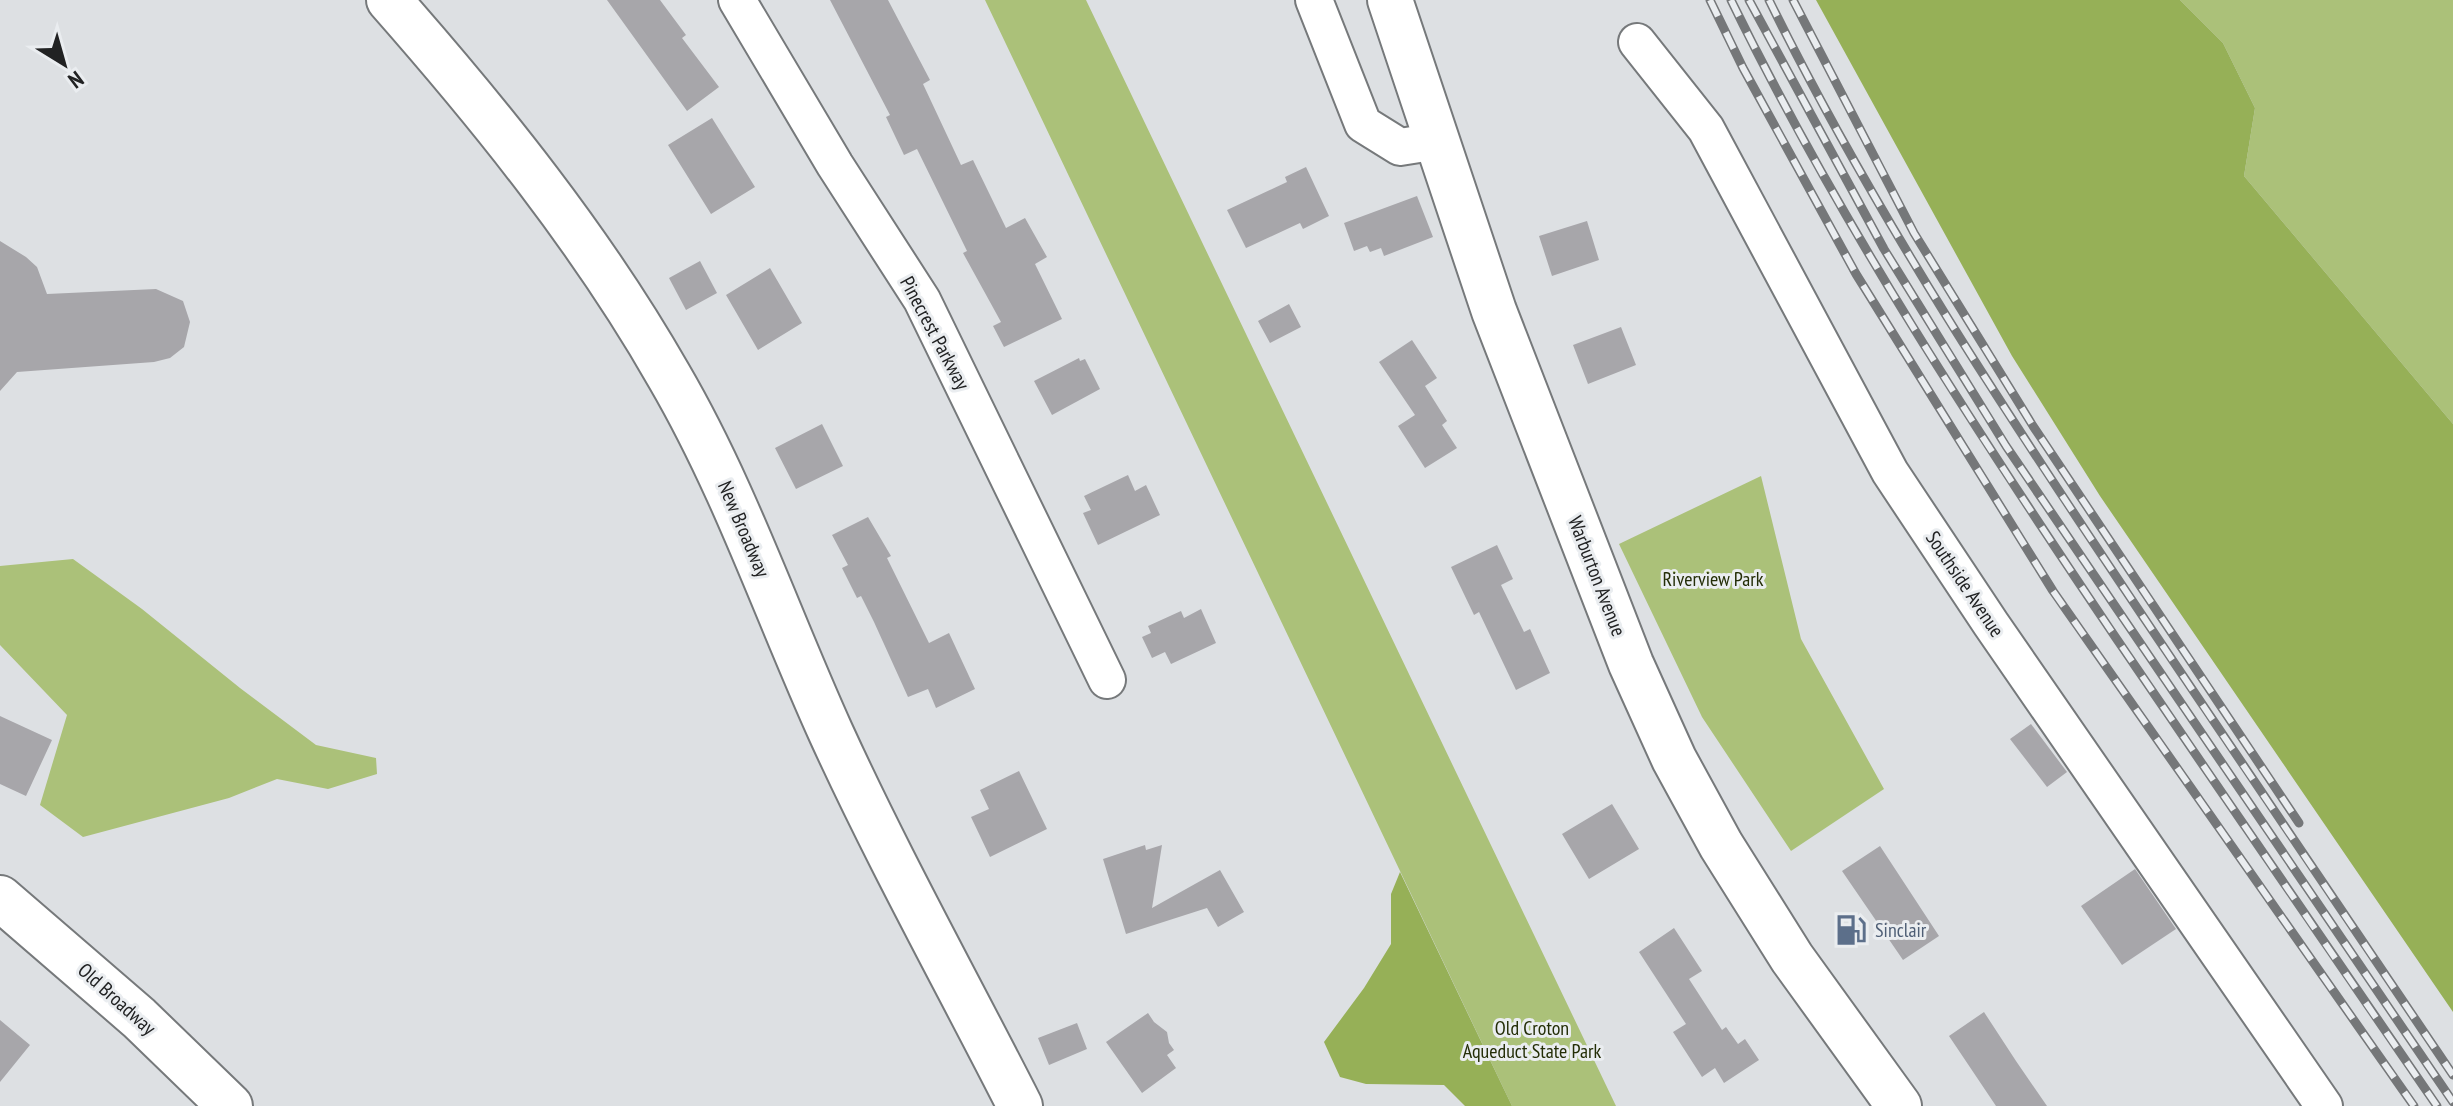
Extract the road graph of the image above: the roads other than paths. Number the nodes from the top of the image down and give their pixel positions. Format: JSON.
{"nodes":[{"id":1,"x":389,"y":0,"type":"edge"},
{"id":2,"x":737,"y":0,"type":"edge"},
{"id":3,"x":1314,"y":0,"type":"edge"},
{"id":4,"x":1390,"y":0,"type":"edge"},
{"id":5,"x":1637,"y":42,"type":"dead end"},
{"id":6,"x":1438,"y":141,"type":"junction"},
{"id":7,"x":1107,"y":680,"type":"dead end"},
{"id":8,"x":0,"y":898,"type":"edge"},
{"id":9,"x":230,"y":1106,"type":"edge"},
{"id":10,"x":1020,"y":1106,"type":"edge"},
{"id":11,"x":1899,"y":1106,"type":"edge"},
{"id":12,"x":2324,"y":1106,"type":"edge"}],
"edges":[{"from":1,"to":10,"type":"main road","name":"New Broadway"},
{"from":2,"to":7,"type":"street","name":"Pinecrest Parkway"},
{"from":3,"to":6,"type":"street"},
{"from":4,"to":6,"type":"main road","name":"Warburton Avenue"},
{"from":5,"to":12,"type":"street","name":"Southside Avenue"},
{"from":6,"to":11,"type":"main road","name":"Warburton Avenue"},
{"from":8,"to":9,"type":"main road","name":"Old Broadway"}]}
